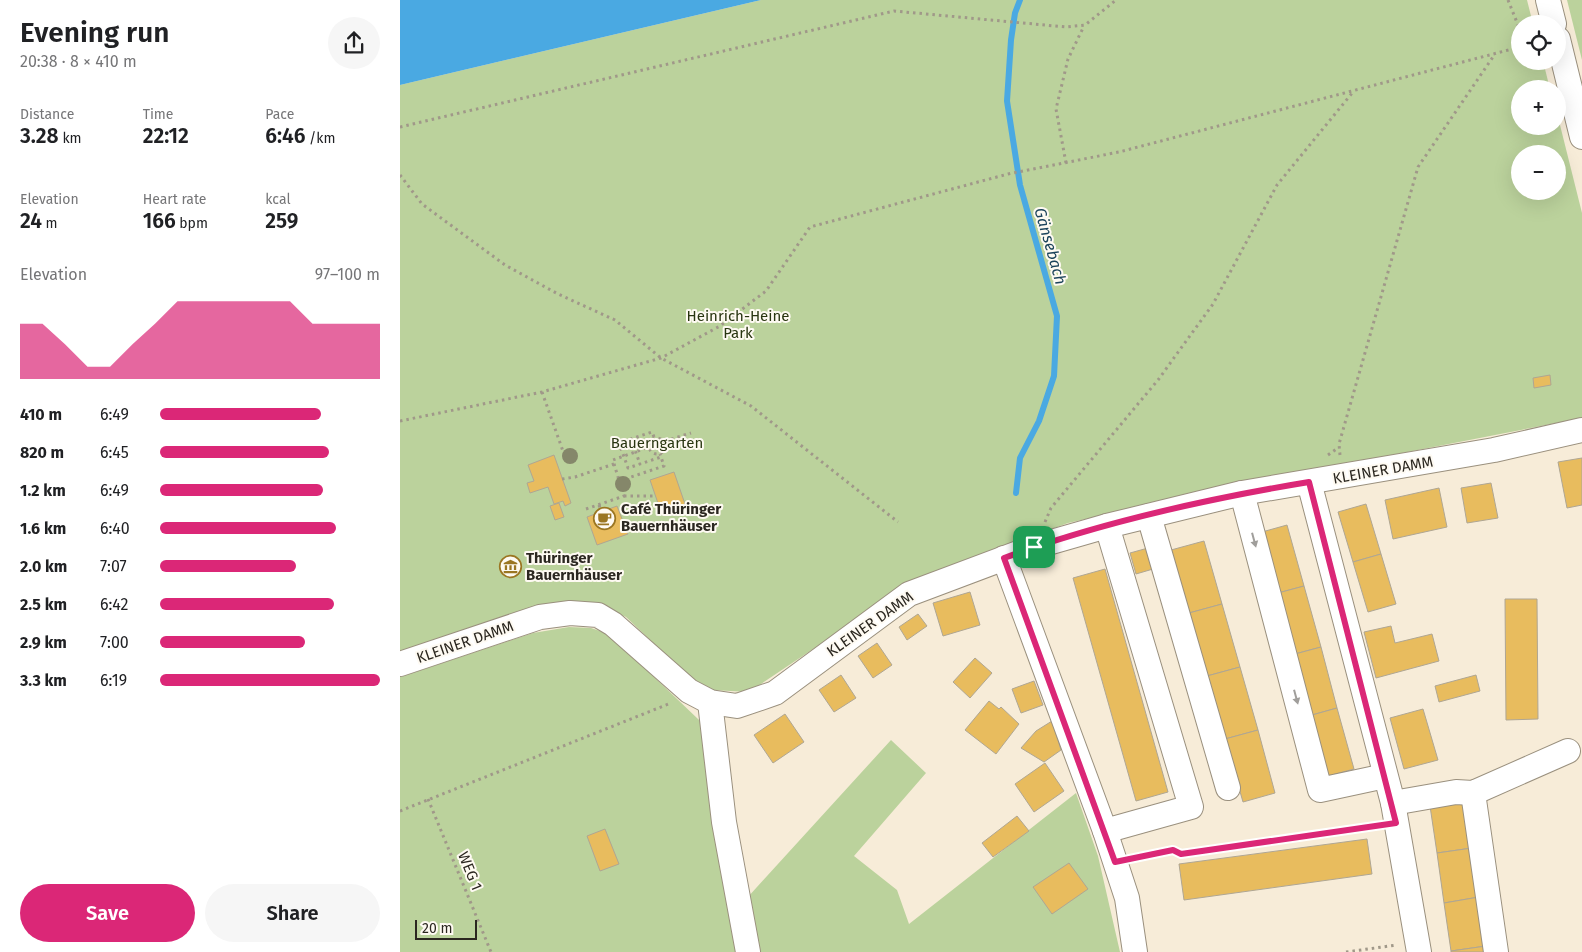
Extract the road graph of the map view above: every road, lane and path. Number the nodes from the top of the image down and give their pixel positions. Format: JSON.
{"nodes":[{"id":1,"x":1116,"y":0,"type":"edge"},
{"id":2,"x":1508,"y":0,"type":"edge"},
{"id":3,"x":1548,"y":0,"type":"edge"},
{"id":4,"x":1514,"y":15,"type":"edge"},
{"id":5,"x":1552,"y":15,"type":"edge"},
{"id":6,"x":1084,"y":25,"type":"junction"},
{"id":7,"x":1511,"y":50,"type":"edge"},
{"id":8,"x":1496,"y":54,"type":"junction"},
{"id":9,"x":1566,"y":61,"type":"edge"},
{"id":10,"x":1576,"y":89,"type":"edge"},
{"id":11,"x":1354,"y":91,"type":"junction"},
{"id":12,"x":400,"y":127,"type":"edge"},
{"id":13,"x":1582,"y":137,"type":"edge"},
{"id":14,"x":1066,"y":163,"type":"junction"},
{"id":15,"x":400,"y":175,"type":"edge"},
{"id":16,"x":662,"y":358,"type":"junction"},
{"id":17,"x":542,"y":392,"type":"junction"},
{"id":18,"x":400,"y":421,"type":"edge"},
{"id":19,"x":1582,"y":430,"type":"edge"},
{"id":20,"x":691,"y":433,"type":"dead end"},
{"id":21,"x":654,"y":438,"type":"junction"},
{"id":22,"x":631,"y":439,"type":"junction"},
{"id":23,"x":665,"y":441,"type":"junction"},
{"id":24,"x":649,"y":448,"type":"junction"},
{"id":25,"x":1338,"y":448,"type":"dead end"},
{"id":26,"x":636,"y":452,"type":"junction"},
{"id":27,"x":564,"y":454,"type":"dead end"},
{"id":28,"x":661,"y":455,"type":"junction"},
{"id":29,"x":624,"y":456,"type":"junction"},
{"id":30,"x":614,"y":464,"type":"junction"},
{"id":31,"x":640,"y":464,"type":"junction"},
{"id":32,"x":562,"y":479,"type":"dead end"},
{"id":33,"x":619,"y":481,"type":"junction"},
{"id":34,"x":1309,"y":482,"type":"junction"},
{"id":35,"x":1242,"y":493,"type":"junction"},
{"id":36,"x":624,"y":496,"type":"junction"},
{"id":37,"x":656,"y":496,"type":"dead end"},
{"id":38,"x":599,"y":505,"type":"junction"},
{"id":39,"x":586,"y":510,"type":"dead end"},
{"id":40,"x":601,"y":512,"type":"dead end"},
{"id":41,"x":1149,"y":516,"type":"junction"},
{"id":42,"x":898,"y":522,"type":"dead end"},
{"id":43,"x":1107,"y":526,"type":"junction"},
{"id":44,"x":1034,"y":547,"type":"junction"},
{"id":45,"x":1004,"y":558,"type":"junction"},
{"id":46,"x":400,"y":664,"type":"edge"},
{"id":47,"x":689,"y":691,"type":"junction"},
{"id":48,"x":710,"y":702,"type":"junction"},
{"id":49,"x":1568,"y":751,"type":"dead end"},
{"id":50,"x":1385,"y":776,"type":"junction"},
{"id":51,"x":1228,"y":788,"type":"dead end"},
{"id":52,"x":1473,"y":793,"type":"junction"},
{"id":53,"x":428,"y":799,"type":"junction"},
{"id":54,"x":400,"y":811,"type":"edge"},
{"id":55,"x":1395,"y":813,"type":"junction"},
{"id":56,"x":1105,"y":831,"type":"junction"},
{"id":57,"x":1115,"y":862,"type":"junction"},
{"id":58,"x":1418,"y":947,"type":"edge"},
{"id":59,"x":490,"y":952,"type":"edge"},
{"id":60,"x":748,"y":952,"type":"edge"},
{"id":61,"x":1135,"y":952,"type":"edge"},
{"id":62,"x":1346,"y":952,"type":"edge"},
{"id":63,"x":1496,"y":952,"type":"edge"}],
"edges":[{"from":1,"to":6,"type":"path"},
{"from":2,"to":4,"type":"path"},
{"from":3,"to":5,"type":"street"},
{"from":6,"to":12,"type":"path"},
{"from":6,"to":14,"type":"path"},
{"from":7,"to":8,"type":"path"},
{"from":8,"to":11,"type":"path"},
{"from":8,"to":25,"type":"path"},
{"from":9,"to":10,"type":"street"},
{"from":10,"to":13,"type":"street"},
{"from":11,"to":14,"type":"path"},
{"from":11,"to":44,"type":"path"},
{"from":14,"to":16,"type":"path"},
{"from":15,"to":16,"type":"path"},
{"from":16,"to":17,"type":"path"},
{"from":16,"to":42,"type":"path"},
{"from":17,"to":18,"type":"path"},
{"from":17,"to":27,"type":"path"},
{"from":19,"to":34,"type":"street","name":"KLEINER DAMM"},
{"from":20,"to":23,"type":"path"},
{"from":21,"to":22,"type":"path"},
{"from":21,"to":23,"type":"path"},
{"from":21,"to":24,"type":"path"},
{"from":22,"to":26,"type":"path"},
{"from":22,"to":29,"type":"path"},
{"from":23,"to":28,"type":"path"},
{"from":24,"to":26,"type":"path"},
{"from":24,"to":28,"type":"path"},
{"from":26,"to":29,"type":"path"},
{"from":26,"to":31,"type":"path"},
{"from":28,"to":31,"type":"path"},
{"from":28,"to":33,"type":"path"},
{"from":29,"to":30,"type":"path"},
{"from":29,"to":31,"type":"path"},
{"from":30,"to":32,"type":"path"},
{"from":30,"to":33,"type":"path"},
{"from":33,"to":36,"type":"path"},
{"from":34,"to":35,"type":"street","name":"KLEINER DAMM"},
{"from":34,"to":50,"type":"street"},
{"from":35,"to":41,"type":"street","name":"KLEINER DAMM"},
{"from":35,"to":50,"type":"street","one_way":true},
{"from":36,"to":37,"type":"path"},
{"from":36,"to":38,"type":"path"},
{"from":38,"to":39,"type":"path"},
{"from":38,"to":40,"type":"path"},
{"from":41,"to":43,"type":"street","name":"KLEINER DAMM"},
{"from":41,"to":51,"type":"street"},
{"from":43,"to":44,"type":"street","name":"KLEINER DAMM"},
{"from":43,"to":56,"type":"street"},
{"from":44,"to":45,"type":"street","name":"KLEINER DAMM"},
{"from":45,"to":48,"type":"street","name":"KLEINER DAMM"},
{"from":45,"to":56,"type":"street"},
{"from":46,"to":47,"type":"street","name":"KLEINER DAMM"},
{"from":47,"to":48,"type":"street","name":"KLEINER DAMM"},
{"from":47,"to":53,"type":"path"},
{"from":48,"to":60,"type":"street"},
{"from":49,"to":52,"type":"street"},
{"from":50,"to":55,"type":"street"},
{"from":52,"to":55,"type":"street"},
{"from":52,"to":63,"type":"street"},
{"from":53,"to":54,"type":"path"},
{"from":53,"to":59,"type":"path","name":"WEG 1"},
{"from":55,"to":57,"type":"path"},
{"from":55,"to":58,"type":"street"},
{"from":56,"to":57,"type":"street"},
{"from":57,"to":61,"type":"street"},
{"from":58,"to":62,"type":"path"}]}
